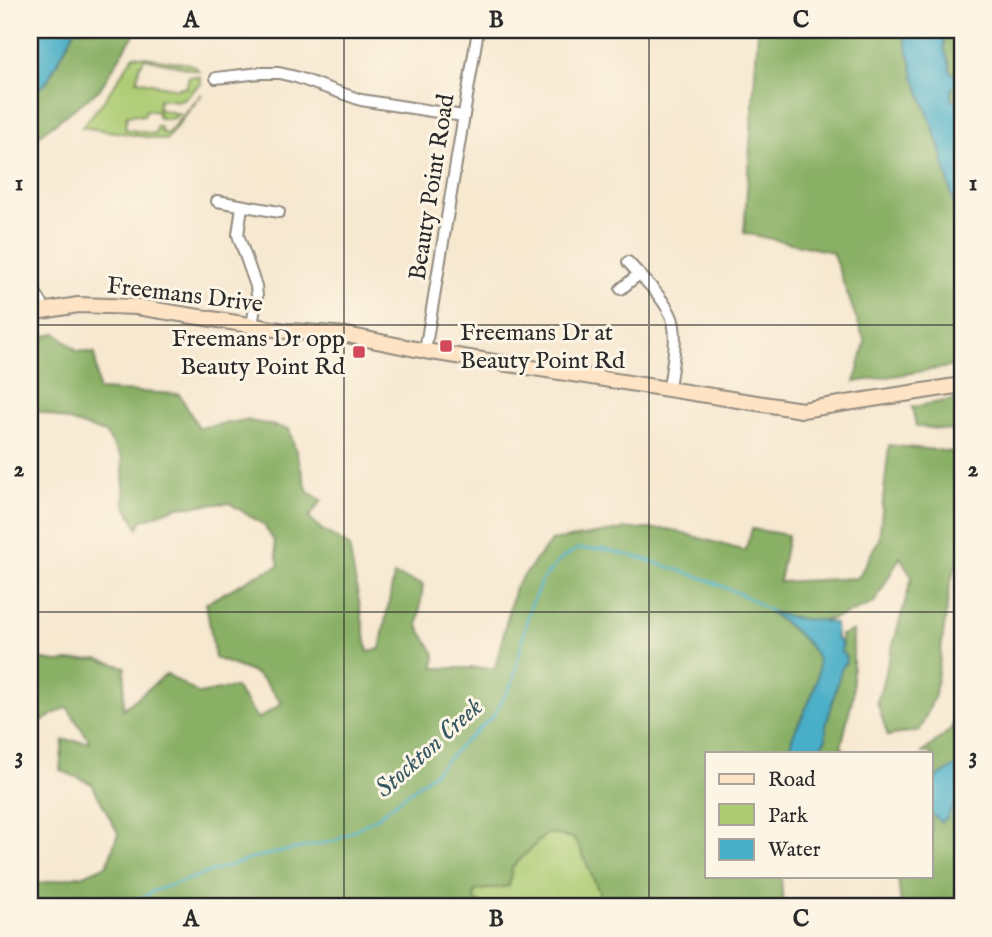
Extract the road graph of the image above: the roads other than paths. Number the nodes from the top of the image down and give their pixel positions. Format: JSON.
{"nodes":[{"id":1,"x":478,"y":30,"type":"edge"},
{"id":2,"x":215,"y":78,"type":"dead end"},
{"id":3,"x":463,"y":116,"type":"junction"},
{"id":4,"x":217,"y":201,"type":"dead end"},
{"id":5,"x":242,"y":205,"type":"junction"},
{"id":6,"x":279,"y":212,"type":"dead end"},
{"id":7,"x":628,"y":262,"type":"dead end"},
{"id":8,"x":639,"y":274,"type":"junction"},
{"id":9,"x":30,"y":288,"type":"edge"},
{"id":10,"x":621,"y":289,"type":"dead end"},
{"id":11,"x":45,"y":309,"type":"junction"},
{"id":12,"x":30,"y":313,"type":"edge"},
{"id":13,"x":252,"y":325,"type":"junction"},
{"id":14,"x":425,"y":351,"type":"junction"},
{"id":15,"x":962,"y":385,"type":"edge"},
{"id":16,"x":669,"y":389,"type":"junction"}],
"edges":[{"from":1,"to":3,"type":"street","name":"Beauty Point Road"},
{"from":2,"to":3,"type":"street"},
{"from":3,"to":14,"type":"street","name":"Beauty Point Road"},
{"from":4,"to":5,"type":"street"},
{"from":5,"to":6,"type":"street"},
{"from":5,"to":13,"type":"street"},
{"from":7,"to":8,"type":"street"},
{"from":8,"to":10,"type":"street"},
{"from":8,"to":16,"type":"street"},
{"from":9,"to":11,"type":"street"},
{"from":11,"to":12,"type":"main road","name":"Freemans Drive"},
{"from":11,"to":13,"type":"main road","name":"Freemans Drive"},
{"from":13,"to":14,"type":"main road","name":"Freemans Drive"},
{"from":14,"to":16,"type":"main road","name":"Freemans Drive"},
{"from":15,"to":16,"type":"main road","name":"Freemans Drive"}]}
